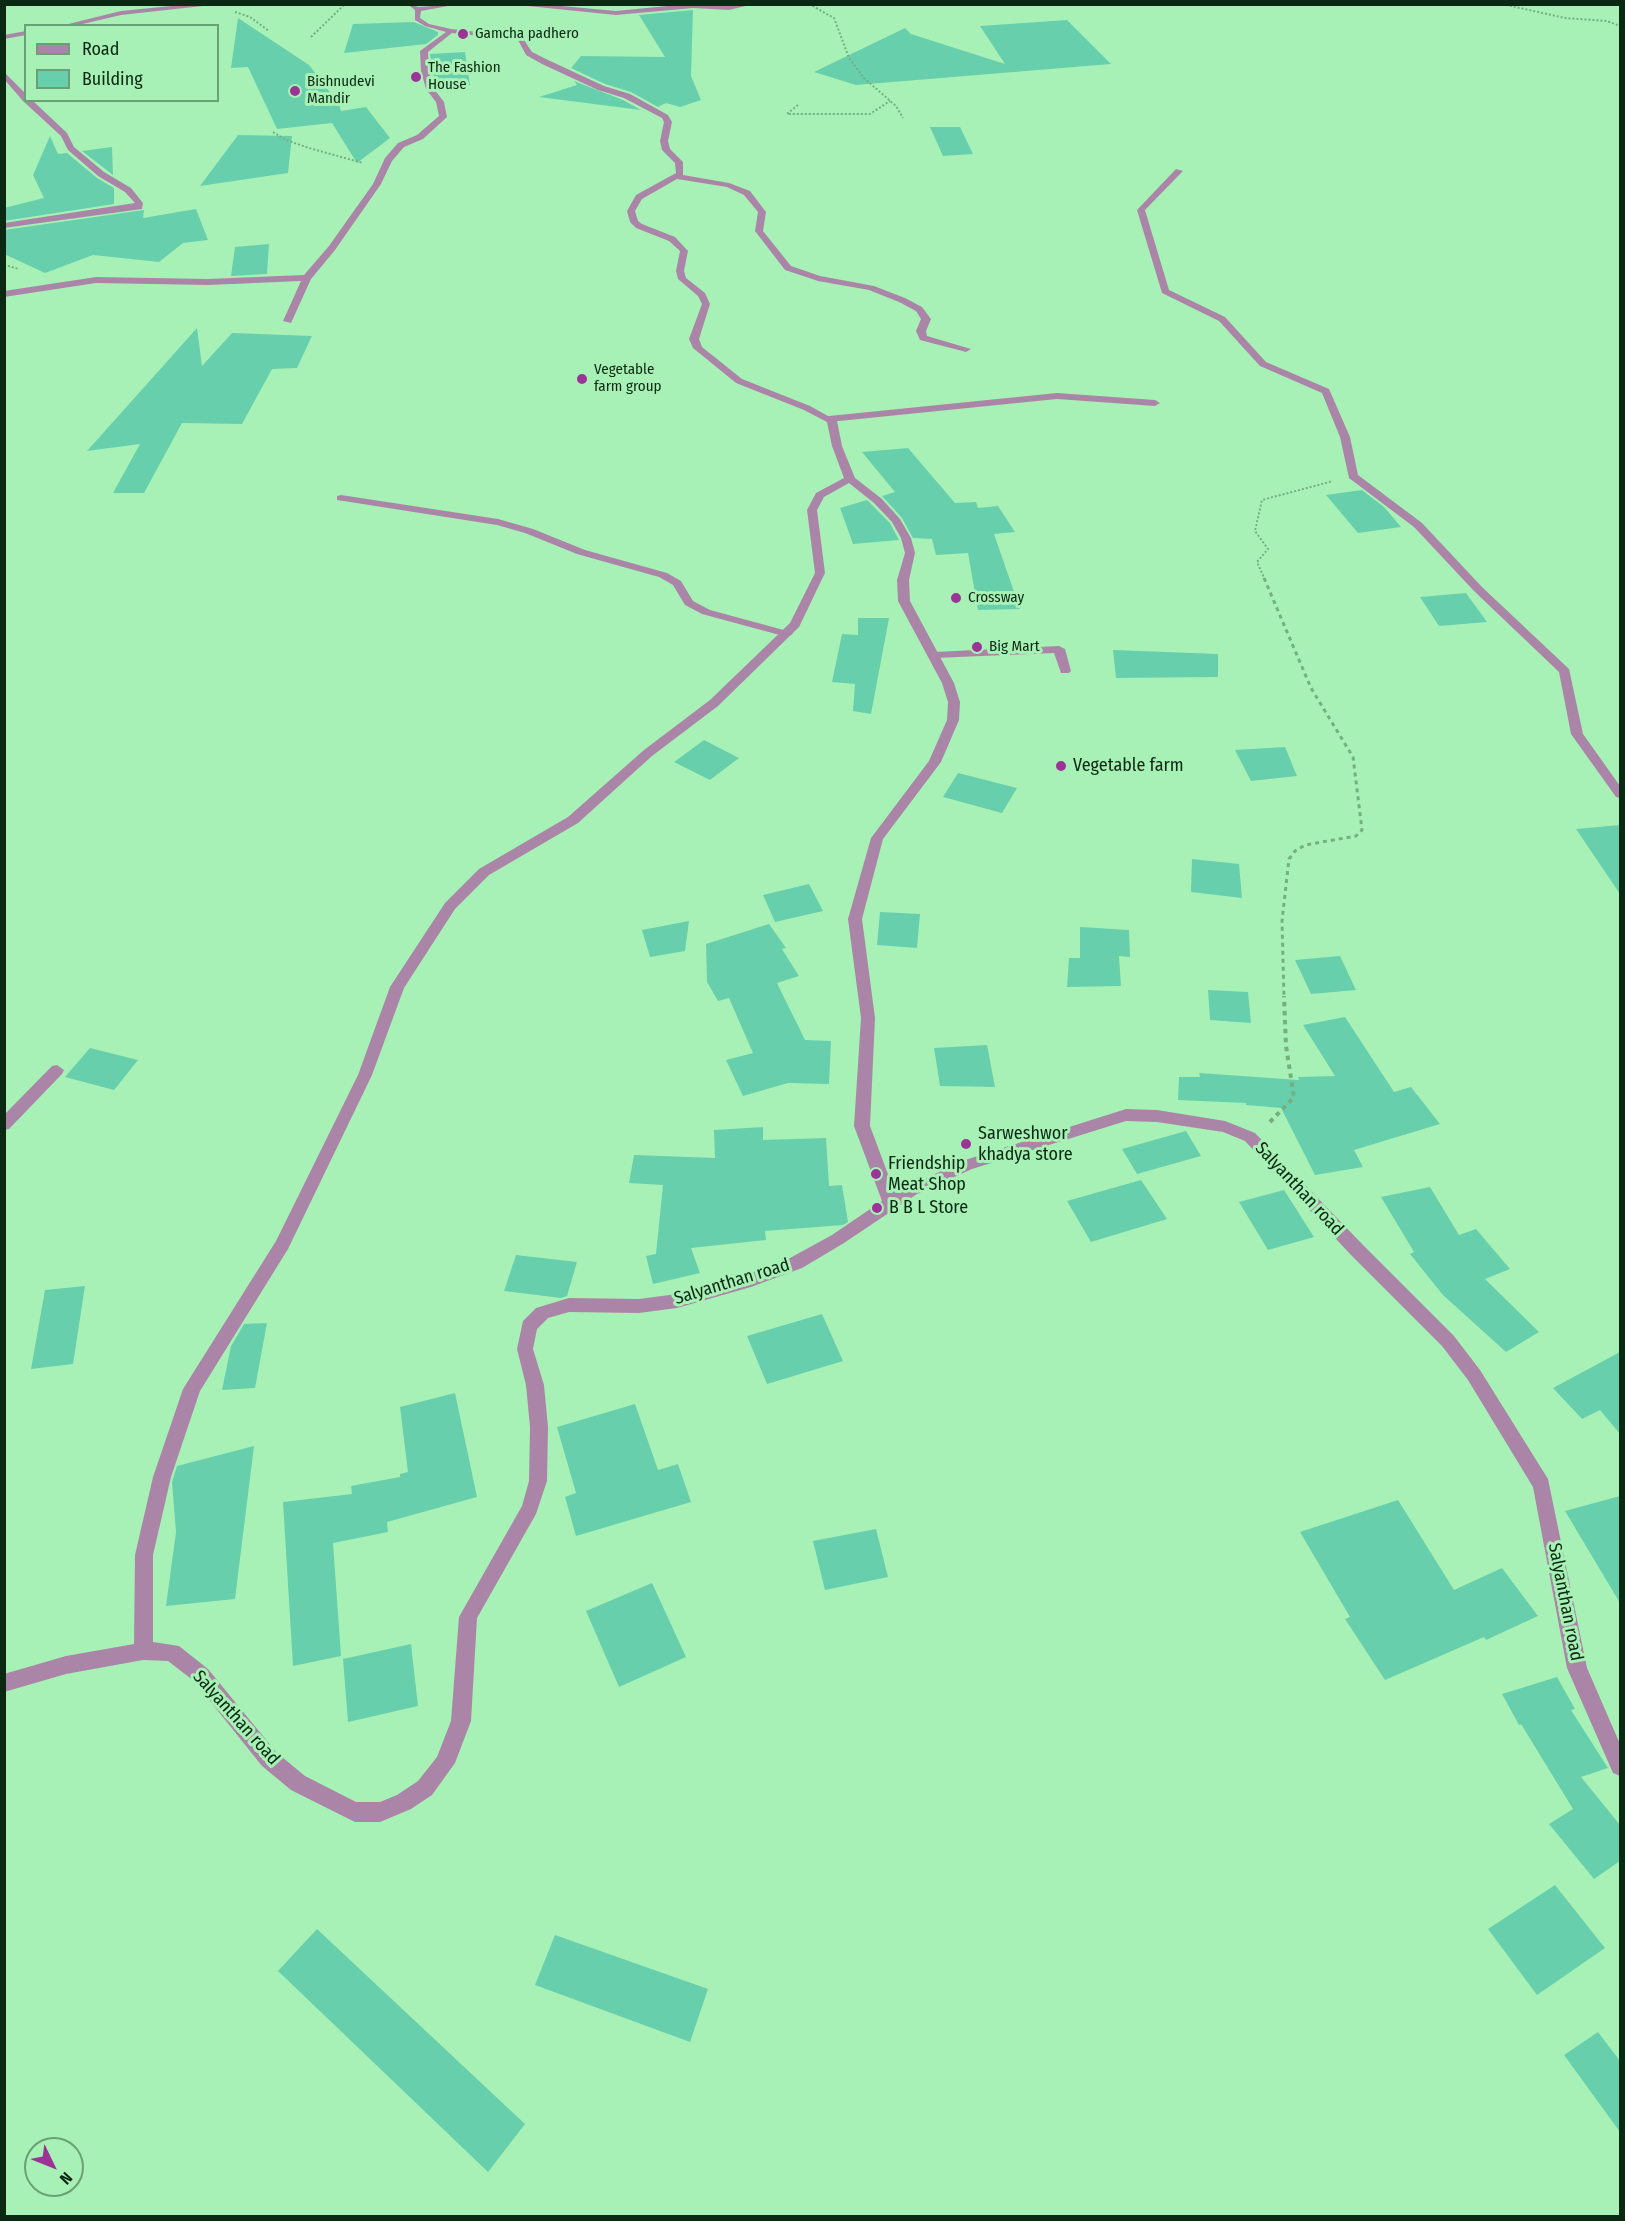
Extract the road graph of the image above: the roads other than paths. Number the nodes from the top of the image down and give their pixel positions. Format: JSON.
{"nodes":[{"id":1,"x":218,"y":4,"type":"edge"},
{"id":2,"x":410,"y":4,"type":"edge"},
{"id":3,"x":456,"y":4,"type":"edge"},
{"id":4,"x":511,"y":4,"type":"edge"},
{"id":5,"x":751,"y":4,"type":"edge"},
{"id":6,"x":212,"y":5,"type":"edge"},
{"id":7,"x":418,"y":9,"type":"junction"},
{"id":8,"x":72,"y":24,"type":"edge"},
{"id":9,"x":451,"y":31,"type":"junction"},
{"id":10,"x":24,"y":33,"type":"edge"},
{"id":11,"x":4,"y":37,"type":"edge"},
{"id":12,"x":4,"y":74,"type":"edge"},
{"id":13,"x":24,"y":98,"type":"edge"},
{"id":14,"x":28,"y":102,"type":"edge"},
{"id":15,"x":1179,"y":171,"type":"dead end"},
{"id":16,"x":678,"y":177,"type":"junction"},
{"id":17,"x":4,"y":226,"type":"edge"},
{"id":18,"x":307,"y":278,"type":"junction"},
{"id":19,"x":4,"y":294,"type":"edge"},
{"id":20,"x":288,"y":321,"type":"dead end"},
{"id":21,"x":966,"y":349,"type":"dead end"},
{"id":22,"x":1155,"y":403,"type":"dead end"},
{"id":23,"x":829,"y":419,"type":"junction"},
{"id":24,"x":850,"y":479,"type":"junction"},
{"id":25,"x":341,"y":498,"type":"dead end"},
{"id":26,"x":787,"y":634,"type":"junction"},
{"id":27,"x":934,"y":655,"type":"junction"},
{"id":28,"x":1065,"y":671,"type":"dead end"},
{"id":29,"x":1620,"y":794,"type":"edge"},
{"id":30,"x":57,"y":1070,"type":"dead end"},
{"id":31,"x":4,"y":1125,"type":"edge"},
{"id":32,"x":891,"y":1203,"type":"junction"},
{"id":33,"x":143,"y":1651,"type":"junction"},
{"id":34,"x":4,"y":1683,"type":"edge"},
{"id":35,"x":1620,"y":1766,"type":"edge"}],
"edges":[{"from":1,"to":6,"type":"street"},
{"from":2,"to":7,"type":"street"},
{"from":3,"to":7,"type":"street"},
{"from":4,"to":5,"type":"street"},
{"from":6,"to":8,"type":"street"},
{"from":7,"to":9,"type":"street"},
{"from":9,"to":16,"type":"street"},
{"from":9,"to":18,"type":"street"},
{"from":10,"to":11,"type":"street"},
{"from":12,"to":13,"type":"street"},
{"from":14,"to":17,"type":"street"},
{"from":15,"to":29,"type":"street"},
{"from":16,"to":21,"type":"street"},
{"from":16,"to":23,"type":"street"},
{"from":18,"to":19,"type":"street"},
{"from":18,"to":20,"type":"street"},
{"from":22,"to":23,"type":"street"},
{"from":23,"to":24,"type":"street"},
{"from":24,"to":26,"type":"street"},
{"from":24,"to":27,"type":"street"},
{"from":25,"to":26,"type":"street"},
{"from":26,"to":33,"type":"street"},
{"from":27,"to":28,"type":"street"},
{"from":27,"to":32,"type":"street"},
{"from":30,"to":31,"type":"street"},
{"from":32,"to":33,"type":"street","name":"Salyanthan road"},
{"from":32,"to":35,"type":"street","name":"Salyanthan road"},
{"from":33,"to":34,"type":"street","name":"Salyanthan road"}]}
